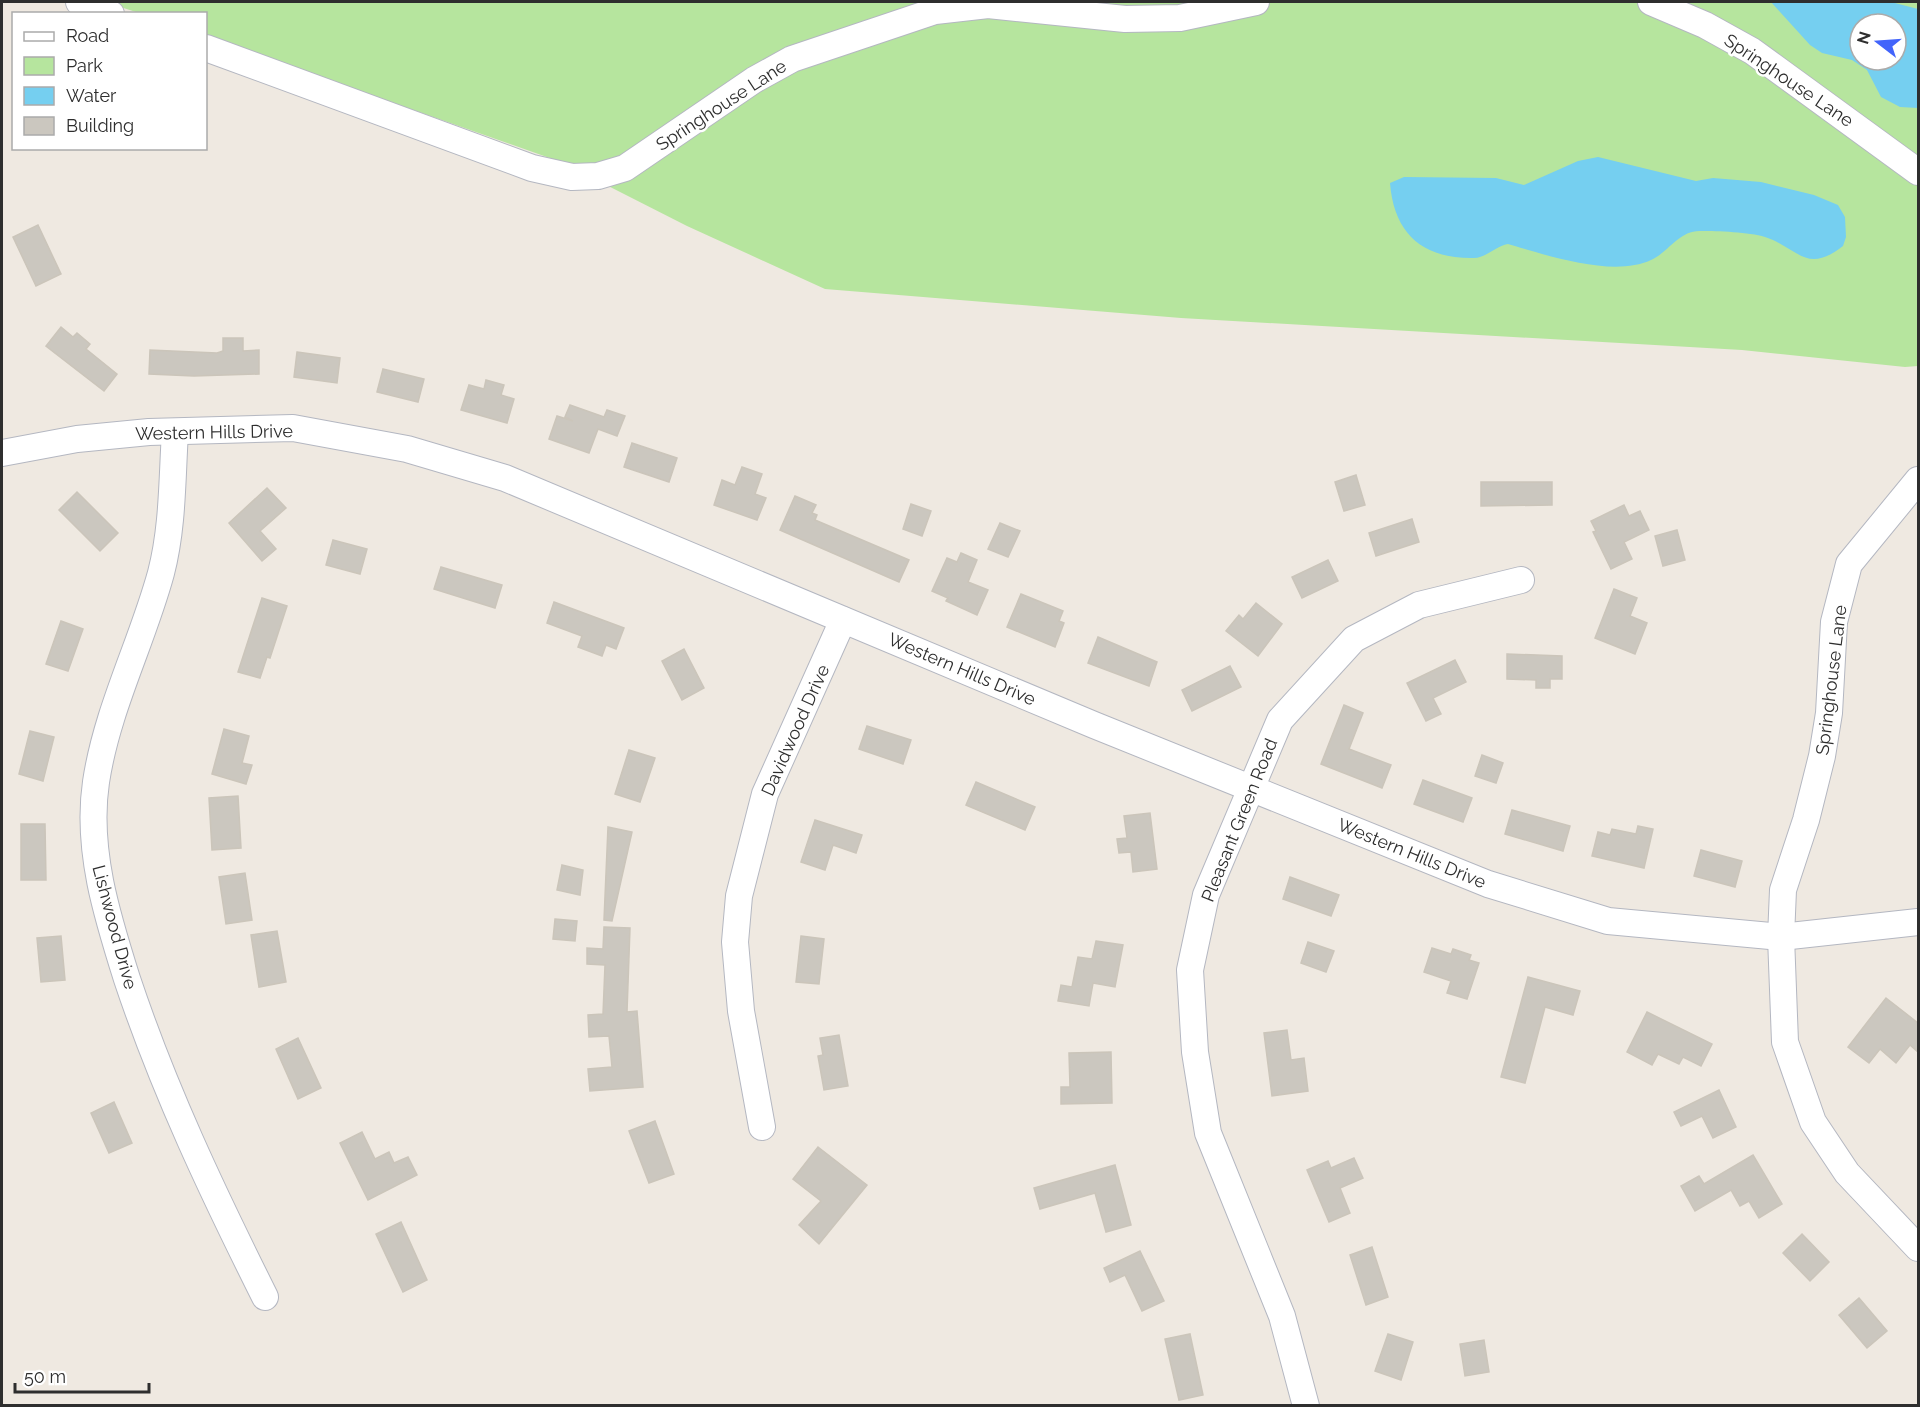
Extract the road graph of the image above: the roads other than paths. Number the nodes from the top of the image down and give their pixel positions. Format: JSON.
{"nodes":[{"id":1,"x":78,"y":2,"type":"edge"},
{"id":2,"x":1256,"y":2,"type":"edge"},
{"id":3,"x":1651,"y":2,"type":"edge"},
{"id":4,"x":106,"y":12,"type":"edge"},
{"id":5,"x":207,"y":48,"type":"edge"},
{"id":6,"x":1918,"y":172,"type":"edge"},
{"id":7,"x":175,"y":432,"type":"junction"},
{"id":8,"x":2,"y":453,"type":"edge"},
{"id":9,"x":1918,"y":480,"type":"edge"},
{"id":10,"x":1521,"y":580,"type":"dead end"},
{"id":11,"x":843,"y":620,"type":"junction"},
{"id":12,"x":1252,"y":788,"type":"junction"},
{"id":13,"x":1918,"y":922,"type":"edge"},
{"id":14,"x":1781,"y":937,"type":"junction"},
{"id":15,"x":762,"y":1127,"type":"dead end"},
{"id":16,"x":1918,"y":1248,"type":"edge"},
{"id":17,"x":265,"y":1297,"type":"dead end"},
{"id":18,"x":1306,"y":1406,"type":"edge"}],
"edges":[{"from":1,"to":4,"type":"street"},
{"from":2,"to":5,"type":"street","name":"Springhouse Lane"},
{"from":3,"to":6,"type":"street","name":"Springhouse Lane"},
{"from":7,"to":8,"type":"street","name":"Western Hills Drive"},
{"from":7,"to":11,"type":"street","name":"Western Hills Drive"},
{"from":7,"to":17,"type":"street","name":"Lishwood Drive"},
{"from":9,"to":14,"type":"street","name":"Springhouse Lane"},
{"from":10,"to":12,"type":"street","name":"Pleasant Green Road"},
{"from":11,"to":12,"type":"street","name":"Western Hills Drive"},
{"from":11,"to":15,"type":"street","name":"Davidwood Drive"},
{"from":12,"to":14,"type":"street","name":"Western Hills Drive"},
{"from":12,"to":18,"type":"street","name":"Pleasant Green Road"},
{"from":13,"to":14,"type":"street","name":"Western Hills Drive"},
{"from":14,"to":16,"type":"street","name":"Springhouse Lane"}]}
